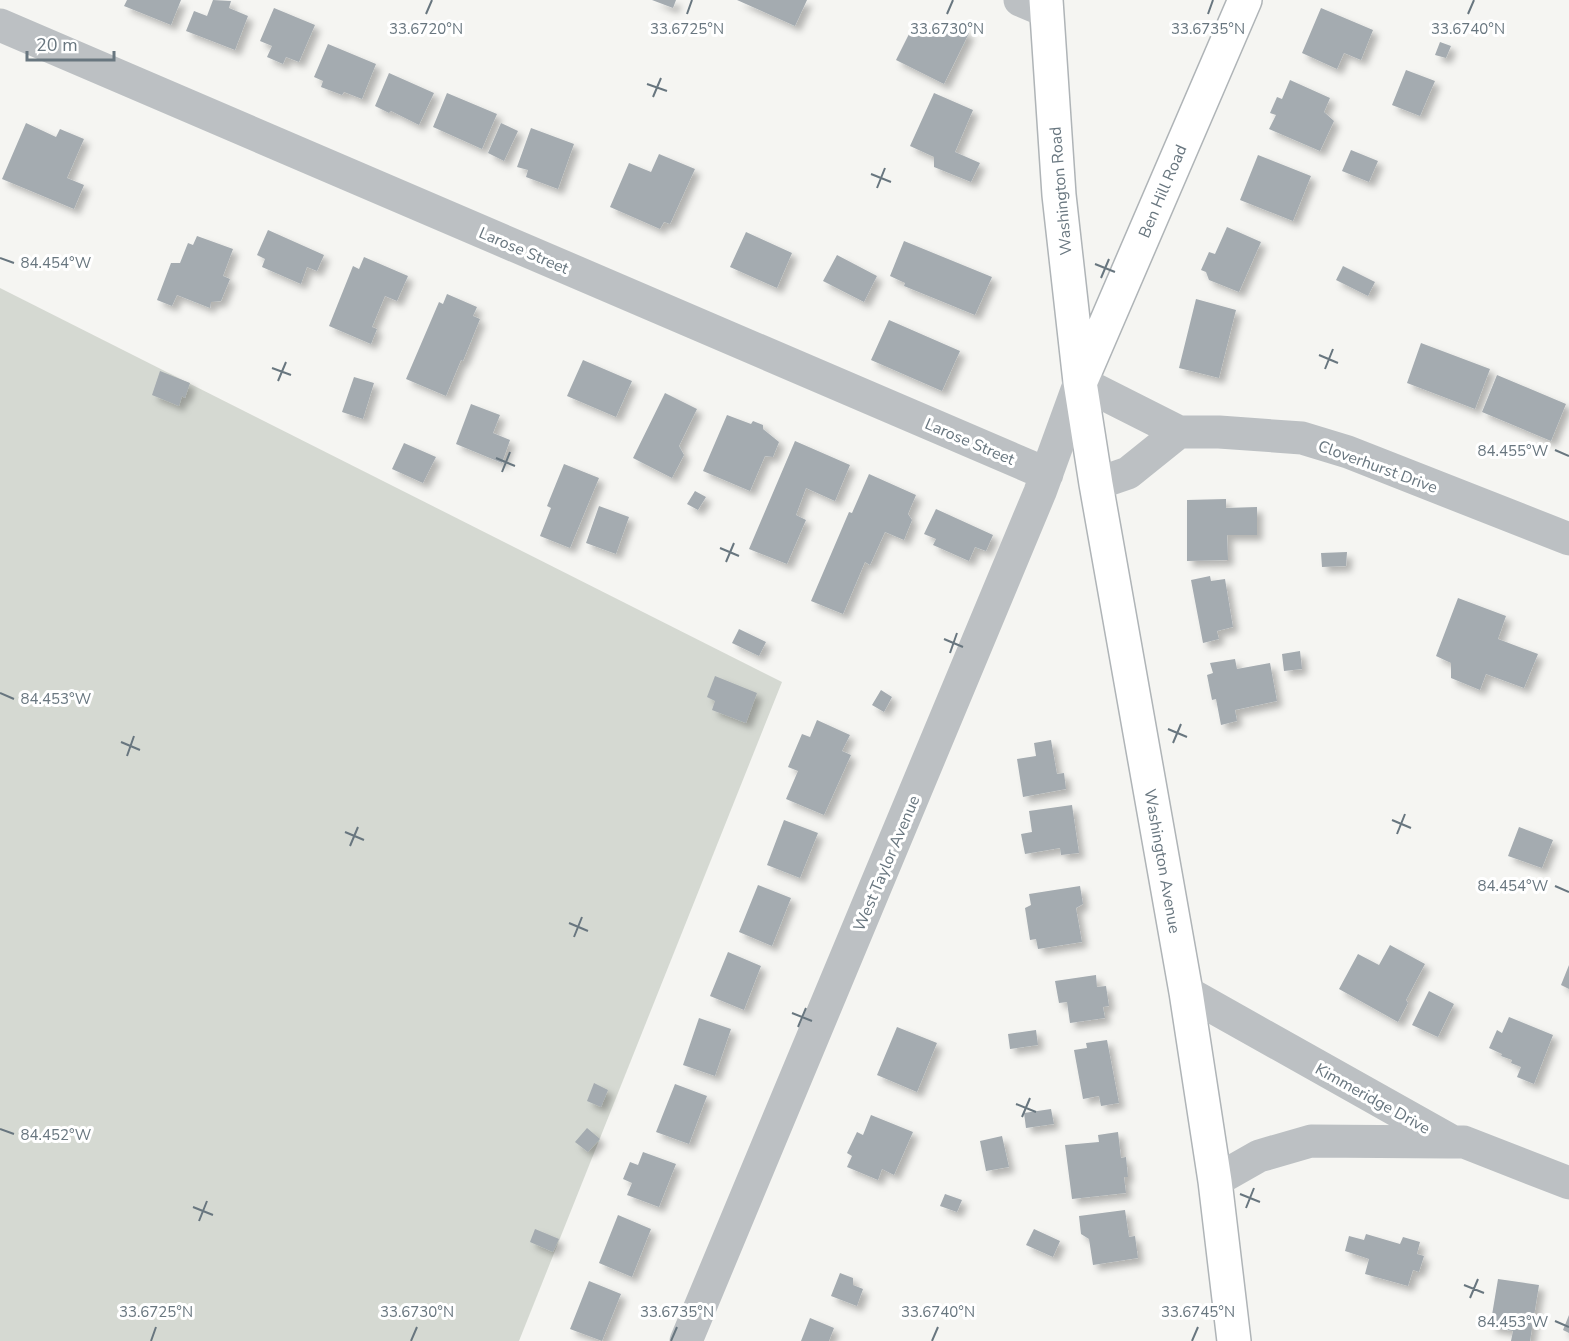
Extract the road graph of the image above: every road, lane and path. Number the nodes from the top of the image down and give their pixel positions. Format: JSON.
{"nodes":[{"id":1,"x":1245,"y":0,"type":"edge"},
{"id":2,"x":1037,"y":4,"type":"edge"},
{"id":3,"x":0,"y":25,"type":"edge"},
{"id":4,"x":1080,"y":382,"type":"junction"},
{"id":5,"x":1179,"y":432,"type":"junction"},
{"id":6,"x":1047,"y":474,"type":"junction"},
{"id":7,"x":1096,"y":484,"type":"junction"},
{"id":8,"x":1569,"y":539,"type":"edge"},
{"id":9,"x":1186,"y":992,"type":"junction"},
{"id":10,"x":1452,"y":1142,"type":"junction"},
{"id":11,"x":1215,"y":1180,"type":"junction"},
{"id":12,"x":1569,"y":1183,"type":"edge"},
{"id":13,"x":686,"y":1341,"type":"edge"},
{"id":14,"x":1234,"y":1341,"type":"edge"}],
"edges":[{"from":1,"to":4,"type":"street","name":"Ben Hill Road"},
{"from":2,"to":4,"type":"street","name":"Washington Road"},
{"from":3,"to":6,"type":"street","name":"Larose Street"},
{"from":4,"to":5,"type":"street","name":"Cloverhurst Drive"},
{"from":4,"to":6,"type":"street","name":"West Taylor Avenue"},
{"from":4,"to":7,"type":"street","name":"Washington Avenue"},
{"from":5,"to":7,"type":"street"},
{"from":5,"to":8,"type":"street","name":"Cloverhurst Drive"},
{"from":6,"to":13,"type":"street","name":"West Taylor Avenue"},
{"from":7,"to":9,"type":"street","name":"Washington Avenue"},
{"from":9,"to":10,"type":"street","name":"Kimmeridge Drive"},
{"from":9,"to":11,"type":"street","name":"Washington Avenue"},
{"from":10,"to":11,"type":"street"},
{"from":10,"to":12,"type":"street","name":"Kimmeridge Drive"},
{"from":11,"to":14,"type":"street","name":"Washington Avenue"}]}
